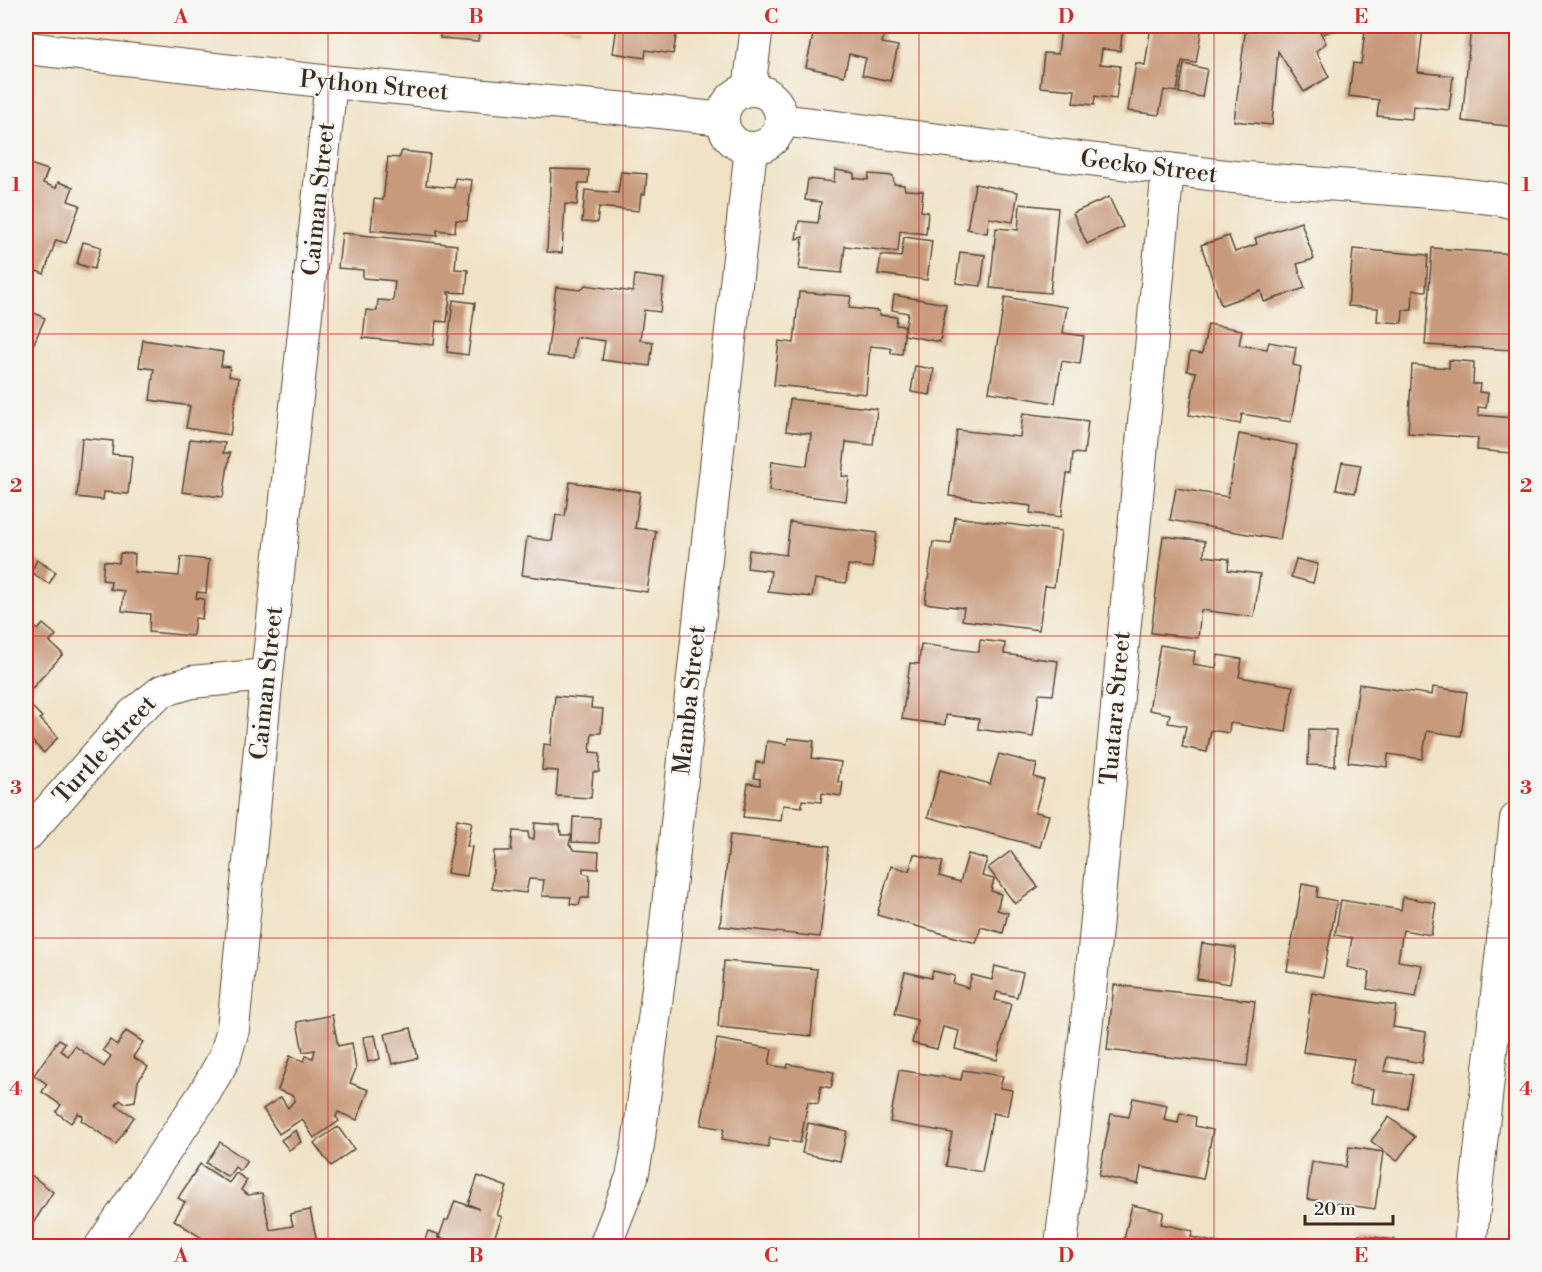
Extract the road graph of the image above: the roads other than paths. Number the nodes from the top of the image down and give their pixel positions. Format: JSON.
{"nodes":[{"id":1,"x":757,"y":26,"type":"edge"},
{"id":2,"x":26,"y":48,"type":"edge"},
{"id":3,"x":331,"y":82,"type":"junction"},
{"id":4,"x":749,"y":90,"type":"junction"},
{"id":5,"x":723,"y":119,"type":"junction"},
{"id":6,"x":781,"y":120,"type":"junction"},
{"id":7,"x":751,"y":148,"type":"junction"},
{"id":8,"x":1168,"y":170,"type":"junction"},
{"id":9,"x":1516,"y":204,"type":"edge"},
{"id":10,"x":267,"y":675,"type":"junction"},
{"id":11,"x":1516,"y":819,"type":"edge"},
{"id":12,"x":26,"y":836,"type":"edge"},
{"id":13,"x":101,"y":1246,"type":"edge"},
{"id":14,"x":605,"y":1246,"type":"edge"},
{"id":15,"x":1061,"y":1246,"type":"edge"},
{"id":16,"x":1470,"y":1246,"type":"edge"}],
"edges":[{"from":1,"to":4,"type":"street"},
{"from":2,"to":3,"type":"street","name":"Python Street"},
{"from":3,"to":5,"type":"street","name":"Python Street"},
{"from":3,"to":10,"type":"street","name":"Caiman Street"},
{"from":4,"to":5,"type":"street"},
{"from":4,"to":6,"type":"street"},
{"from":5,"to":7,"type":"street"},
{"from":6,"to":7,"type":"street"},
{"from":6,"to":8,"type":"street","name":"Gecko Street"},
{"from":7,"to":14,"type":"street","name":"Mamba Street"},
{"from":8,"to":9,"type":"street","name":"Gecko Street"},
{"from":8,"to":15,"type":"street","name":"Tuatara Street"},
{"from":10,"to":12,"type":"street","name":"Turtle Street"},
{"from":10,"to":13,"type":"street","name":"Caiman Street"},
{"from":11,"to":16,"type":"street"}]}
